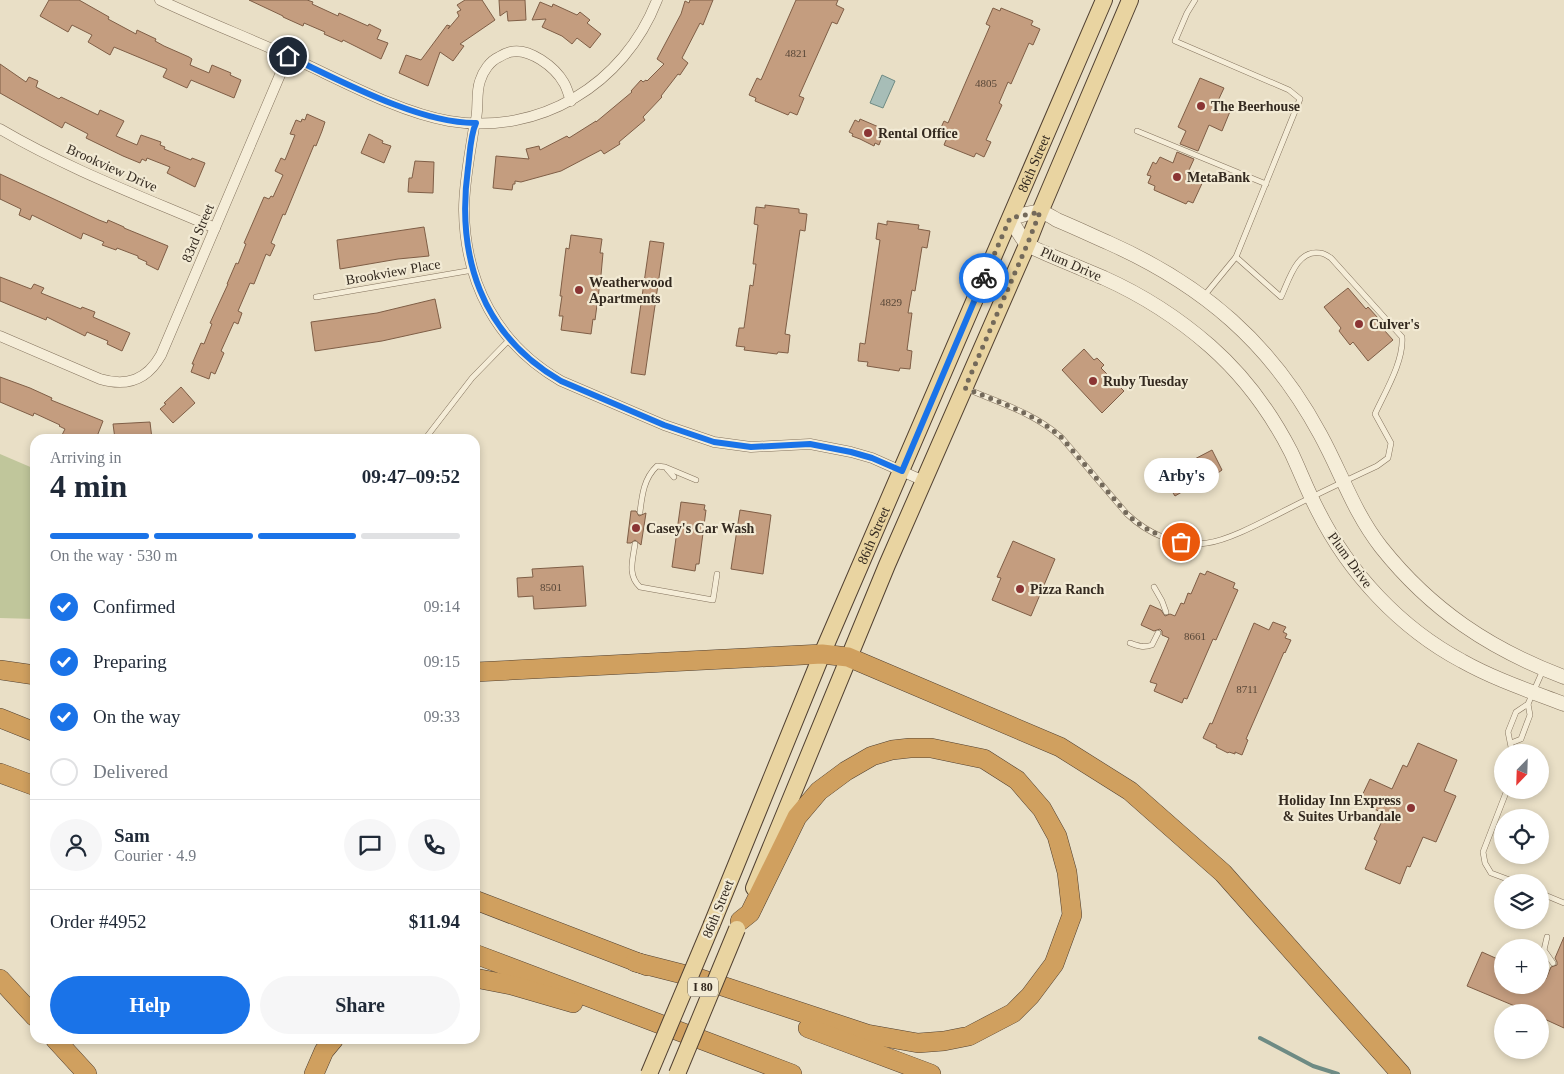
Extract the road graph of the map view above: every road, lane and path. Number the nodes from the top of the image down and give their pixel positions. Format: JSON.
{"nodes":[{"id":1,"x":160,"y":0,"type":"edge"},
{"id":2,"x":657,"y":0,"type":"edge"},
{"id":3,"x":1104,"y":0,"type":"edge"},
{"id":4,"x":1130,"y":0,"type":"edge"},
{"id":5,"x":1195,"y":0,"type":"edge"},
{"id":6,"x":288,"y":56,"type":"junction"},
{"id":7,"x":571,"y":101,"type":"junction"},
{"id":8,"x":476,"y":123,"type":"junction"},
{"id":9,"x":0,"y":129,"type":"edge"},
{"id":10,"x":1137,"y":131,"type":"dead end"},
{"id":11,"x":1266,"y":184,"type":"junction"},
{"id":12,"x":1040,"y":212,"type":"junction"},
{"id":13,"x":1010,"y":218,"type":"junction"},
{"id":14,"x":215,"y":228,"type":"junction"},
{"id":15,"x":1027,"y":245,"type":"junction"},
{"id":16,"x":1236,"y":257,"type":"junction"},
{"id":17,"x":473,"y":270,"type":"junction"},
{"id":18,"x":1204,"y":296,"type":"junction"},
{"id":19,"x":316,"y":297,"type":"dead end"},
{"id":20,"x":0,"y":336,"type":"edge"},
{"id":21,"x":509,"y":340,"type":"junction"},
{"id":22,"x":965,"y":388,"type":"junction"},
{"id":23,"x":428,"y":434,"type":"edge"},
{"id":24,"x":665,"y":467,"type":"junction"},
{"id":25,"x":902,"y":471,"type":"junction"},
{"id":26,"x":674,"y":477,"type":"dead end"},
{"id":27,"x":696,"y":480,"type":"dead end"},
{"id":28,"x":924,"y":481,"type":"junction"},
{"id":29,"x":1342,"y":482,"type":"junction"},
{"id":30,"x":1311,"y":498,"type":"junction"},
{"id":31,"x":640,"y":512,"type":"dead end"},
{"id":32,"x":635,"y":544,"type":"dead end"},
{"id":33,"x":717,"y":574,"type":"dead end"},
{"id":34,"x":1154,"y":586,"type":"dead end"},
{"id":35,"x":1166,"y":612,"type":"dead end"},
{"id":36,"x":1158,"y":633,"type":"dead end"},
{"id":37,"x":1130,"y":643,"type":"dead end"},
{"id":38,"x":822,"y":654,"type":"junction"},
{"id":39,"x":848,"y":657,"type":"junction"},
{"id":40,"x":0,"y":670,"type":"edge"},
{"id":41,"x":1543,"y":670,"type":"junction"},
{"id":42,"x":480,"y":672,"type":"edge"},
{"id":43,"x":30,"y":674,"type":"edge"},
{"id":44,"x":1564,"y":677,"type":"edge"},
{"id":45,"x":1531,"y":698,"type":"junction"},
{"id":46,"x":1564,"y":704,"type":"edge"},
{"id":47,"x":0,"y":718,"type":"edge"},
{"id":48,"x":30,"y":730,"type":"edge"},
{"id":49,"x":1511,"y":743,"type":"joint"},
{"id":50,"x":0,"y":773,"type":"edge"},
{"id":51,"x":30,"y":784,"type":"edge"},
{"id":52,"x":1504,"y":799,"type":"edge"},
{"id":53,"x":1494,"y":874,"type":"edge"},
{"id":54,"x":1549,"y":897,"type":"edge"},
{"id":55,"x":480,"y":902,"type":"edge"},
{"id":56,"x":1564,"y":903,"type":"edge"},
{"id":57,"x":738,"y":925,"type":"junction"},
{"id":58,"x":1547,"y":937,"type":"dead end"},
{"id":59,"x":480,"y":956,"type":"edge"},
{"id":60,"x":635,"y":962,"type":"junction"},
{"id":61,"x":1553,"y":963,"type":"dead end"},
{"id":62,"x":0,"y":979,"type":"edge"},
{"id":63,"x":480,"y":979,"type":"edge"},
{"id":64,"x":30,"y":1012,"type":"edge"},
{"id":65,"x":696,"y":1038,"type":"junction"},
{"id":66,"x":60,"y":1044,"type":"edge"},
{"id":67,"x":330,"y":1044,"type":"edge"},
{"id":68,"x":87,"y":1074,"type":"edge"},
{"id":69,"x":314,"y":1074,"type":"edge"},
{"id":70,"x":649,"y":1074,"type":"edge"},
{"id":71,"x":677,"y":1074,"type":"edge"},
{"id":72,"x":792,"y":1074,"type":"edge"},
{"id":73,"x":931,"y":1074,"type":"edge"},
{"id":74,"x":1401,"y":1074,"type":"edge"}],
"edges":[{"from":1,"to":6,"type":"street"},
{"from":2,"to":7,"type":"street"},
{"from":3,"to":13,"type":"main road","name":"86th Street"},
{"from":4,"to":12,"type":"main road","name":"86th Street"},
{"from":5,"to":11,"type":"lane"},
{"from":6,"to":8,"type":"street"},
{"from":6,"to":14,"type":"street","name":"83rd Street"},
{"from":7,"to":8,"type":"street"},
{"from":7,"to":8,"type":"street"},
{"from":8,"to":17,"type":"street"},
{"from":9,"to":14,"type":"street","name":"Brookview Drive"},
{"from":10,"to":11,"type":"lane"},
{"from":11,"to":16,"type":"lane"},
{"from":12,"to":13,"type":"street"},
{"from":12,"to":15,"type":"main road","name":"86th Street"},
{"from":12,"to":18,"type":"street"},
{"from":13,"to":15,"type":"street","name":"Plum Drive"},
{"from":13,"to":25,"type":"main road","name":"86th Street"},
{"from":14,"to":20,"type":"street","name":"83rd Street"},
{"from":15,"to":22,"type":"main road","name":"86th Street"},
{"from":15,"to":30,"type":"street","name":"Plum Drive"},
{"from":16,"to":18,"type":"lane"},
{"from":16,"to":29,"type":"lane"},
{"from":17,"to":19,"type":"lane","name":"Brookview Place"},
{"from":17,"to":21,"type":"street"},
{"from":18,"to":29,"type":"street"},
{"from":21,"to":23,"type":"lane"},
{"from":21,"to":25,"type":"street"},
{"from":22,"to":28,"type":"main road","name":"86th Street"},
{"from":22,"to":30,"type":"lane"},
{"from":24,"to":26,"type":"lane"},
{"from":24,"to":27,"type":"lane"},
{"from":24,"to":31,"type":"lane"},
{"from":25,"to":28,"type":"street"},
{"from":25,"to":38,"type":"main road","name":"86th Street"},
{"from":28,"to":39,"type":"main road","name":"86th Street"},
{"from":29,"to":30,"type":"lane"},
{"from":29,"to":41,"type":"street"},
{"from":30,"to":45,"type":"street","name":"Plum Drive"},
{"from":32,"to":33,"type":"lane"},
{"from":34,"to":35,"type":"lane"},
{"from":36,"to":37,"type":"lane"},
{"from":38,"to":39,"type":"highway"},
{"from":38,"to":42,"type":"highway"},
{"from":38,"to":70,"type":"main road","name":"86th Street","bridge":true},
{"from":39,"to":57,"type":"main road","name":"86th Street"},
{"from":39,"to":74,"type":"highway"},
{"from":40,"to":43,"type":"highway"},
{"from":41,"to":44,"type":"street"},
{"from":41,"to":45,"type":"lane"},
{"from":45,"to":46,"type":"street","name":"Plum Drive"},
{"from":45,"to":49,"type":"lane"},
{"from":45,"to":49,"type":"lane"},
{"from":47,"to":48,"type":"highway"},
{"from":50,"to":51,"type":"highway"},
{"from":52,"to":53,"type":"lane"},
{"from":54,"to":56,"type":"lane"},
{"from":55,"to":60,"type":"highway","number":"I 80"},
{"from":57,"to":60,"type":"highway"},
{"from":57,"to":71,"type":"main road","name":"86th Street","bridge":true},
{"from":58,"to":61,"type":"lane"},
{"from":59,"to":65,"type":"highway"},
{"from":60,"to":73,"type":"highway","number":"I 80"},
{"from":62,"to":64,"type":"highway"},
{"from":63,"to":65,"type":"highway"},
{"from":65,"to":72,"type":"highway"},
{"from":66,"to":68,"type":"highway"},
{"from":67,"to":69,"type":"highway"}]}
